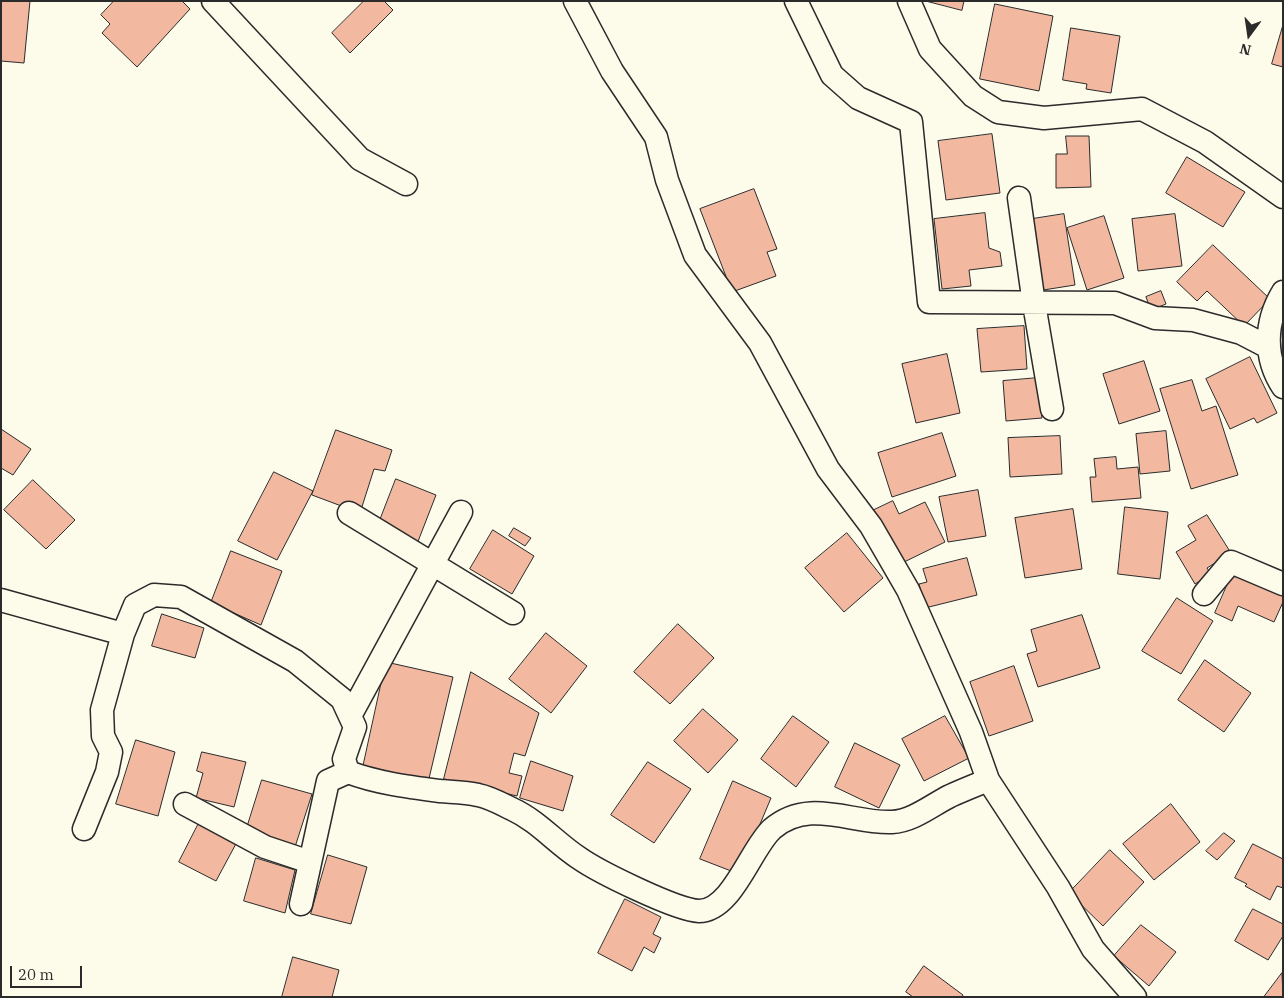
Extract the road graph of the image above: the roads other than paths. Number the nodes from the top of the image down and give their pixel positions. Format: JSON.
{"nodes":[{"id":1,"x":213,"y":1,"type":"edge"},
{"id":2,"x":576,"y":1,"type":"edge"},
{"id":3,"x":796,"y":1,"type":"edge"},
{"id":4,"x":909,"y":1,"type":"edge"},
{"id":5,"x":406,"y":184,"type":"dead end"},
{"id":6,"x":1283,"y":197,"type":"edge"},
{"id":7,"x":1019,"y":198,"type":"dead end"},
{"id":8,"x":1283,"y":292,"type":"edge"},
{"id":9,"x":1034,"y":304,"type":"junction"},
{"id":10,"x":1266,"y":346,"type":"junction"},
{"id":11,"x":1283,"y":387,"type":"edge"},
{"id":12,"x":1052,"y":409,"type":"dead end"},
{"id":13,"x":461,"y":512,"type":"dead end"},
{"id":14,"x":349,"y":513,"type":"dead end"},
{"id":15,"x":430,"y":564,"type":"junction"},
{"id":16,"x":1283,"y":584,"type":"edge"},
{"id":17,"x":1204,"y":594,"type":"dead end"},
{"id":18,"x":1,"y":600,"type":"edge"},
{"id":19,"x":513,"y":613,"type":"dead end"},
{"id":20,"x":124,"y":634,"type":"junction"},
{"id":21,"x":350,"y":716,"type":"junction"},
{"id":22,"x":348,"y":772,"type":"junction"},
{"id":23,"x":988,"y":780,"type":"junction"},
{"id":24,"x":185,"y":804,"type":"dead end"},
{"id":25,"x":84,"y":830,"type":"dead end"},
{"id":26,"x":310,"y":862,"type":"junction"},
{"id":27,"x":301,"y":904,"type":"dead end"},
{"id":28,"x":1135,"y":997,"type":"edge"}],
"edges":[{"from":1,"to":5,"type":"street"},
{"from":2,"to":23,"type":"street"},
{"from":3,"to":9,"type":"street"},
{"from":4,"to":6,"type":"street"},
{"from":7,"to":9,"type":"street"},
{"from":8,"to":10,"type":"street"},
{"from":9,"to":10,"type":"street"},
{"from":9,"to":12,"type":"street"},
{"from":10,"to":11,"type":"street"},
{"from":13,"to":15,"type":"street"},
{"from":14,"to":15,"type":"street"},
{"from":15,"to":19,"type":"street"},
{"from":15,"to":21,"type":"street"},
{"from":16,"to":17,"type":"street"},
{"from":18,"to":20,"type":"street"},
{"from":20,"to":21,"type":"street"},
{"from":20,"to":25,"type":"street"},
{"from":21,"to":22,"type":"street"},
{"from":22,"to":23,"type":"street"},
{"from":22,"to":26,"type":"street"},
{"from":23,"to":28,"type":"street"},
{"from":24,"to":26,"type":"street"},
{"from":26,"to":27,"type":"street"}]}
